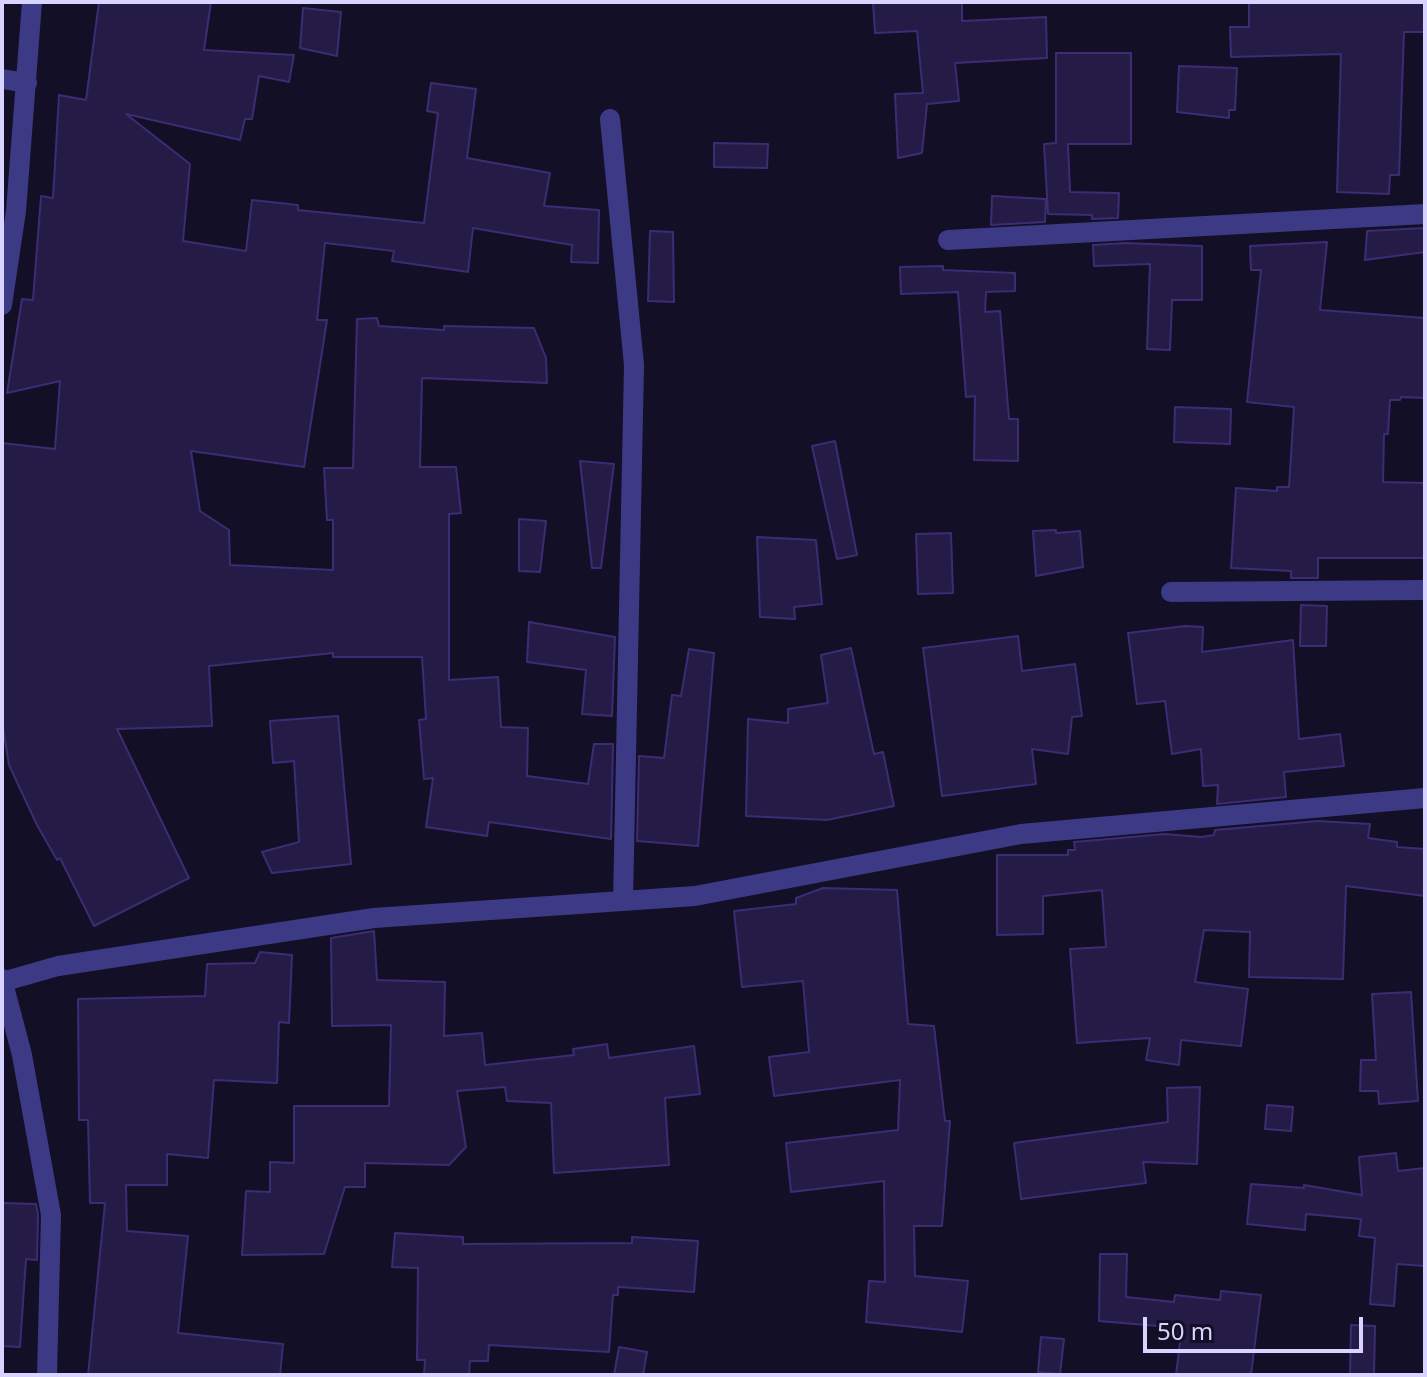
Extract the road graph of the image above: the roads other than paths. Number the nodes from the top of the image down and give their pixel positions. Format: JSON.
{"nodes":[{"id":1,"x":32,"y":2,"type":"edge"},
{"id":2,"x":2,"y":79,"type":"edge"},
{"id":3,"x":27,"y":83,"type":"junction"},
{"id":4,"x":610,"y":119,"type":"dead end"},
{"id":5,"x":1425,"y":214,"type":"edge"},
{"id":6,"x":948,"y":240,"type":"dead end"},
{"id":7,"x":2,"y":305,"type":"edge"},
{"id":8,"x":1425,"y":590,"type":"edge"},
{"id":9,"x":1171,"y":592,"type":"dead end"},
{"id":10,"x":1425,"y":798,"type":"edge"},
{"id":11,"x":623,"y":901,"type":"junction"},
{"id":12,"x":2,"y":981,"type":"edge"},
{"id":13,"x":47,"y":1375,"type":"edge"}],
"edges":[{"from":1,"to":3,"type":"street"},
{"from":2,"to":3,"type":"street"},
{"from":3,"to":7,"type":"street"},
{"from":4,"to":11,"type":"street"},
{"from":5,"to":6,"type":"street"},
{"from":8,"to":9,"type":"street"},
{"from":10,"to":11,"type":"street"},
{"from":11,"to":12,"type":"street"},
{"from":12,"to":13,"type":"street"}]}
